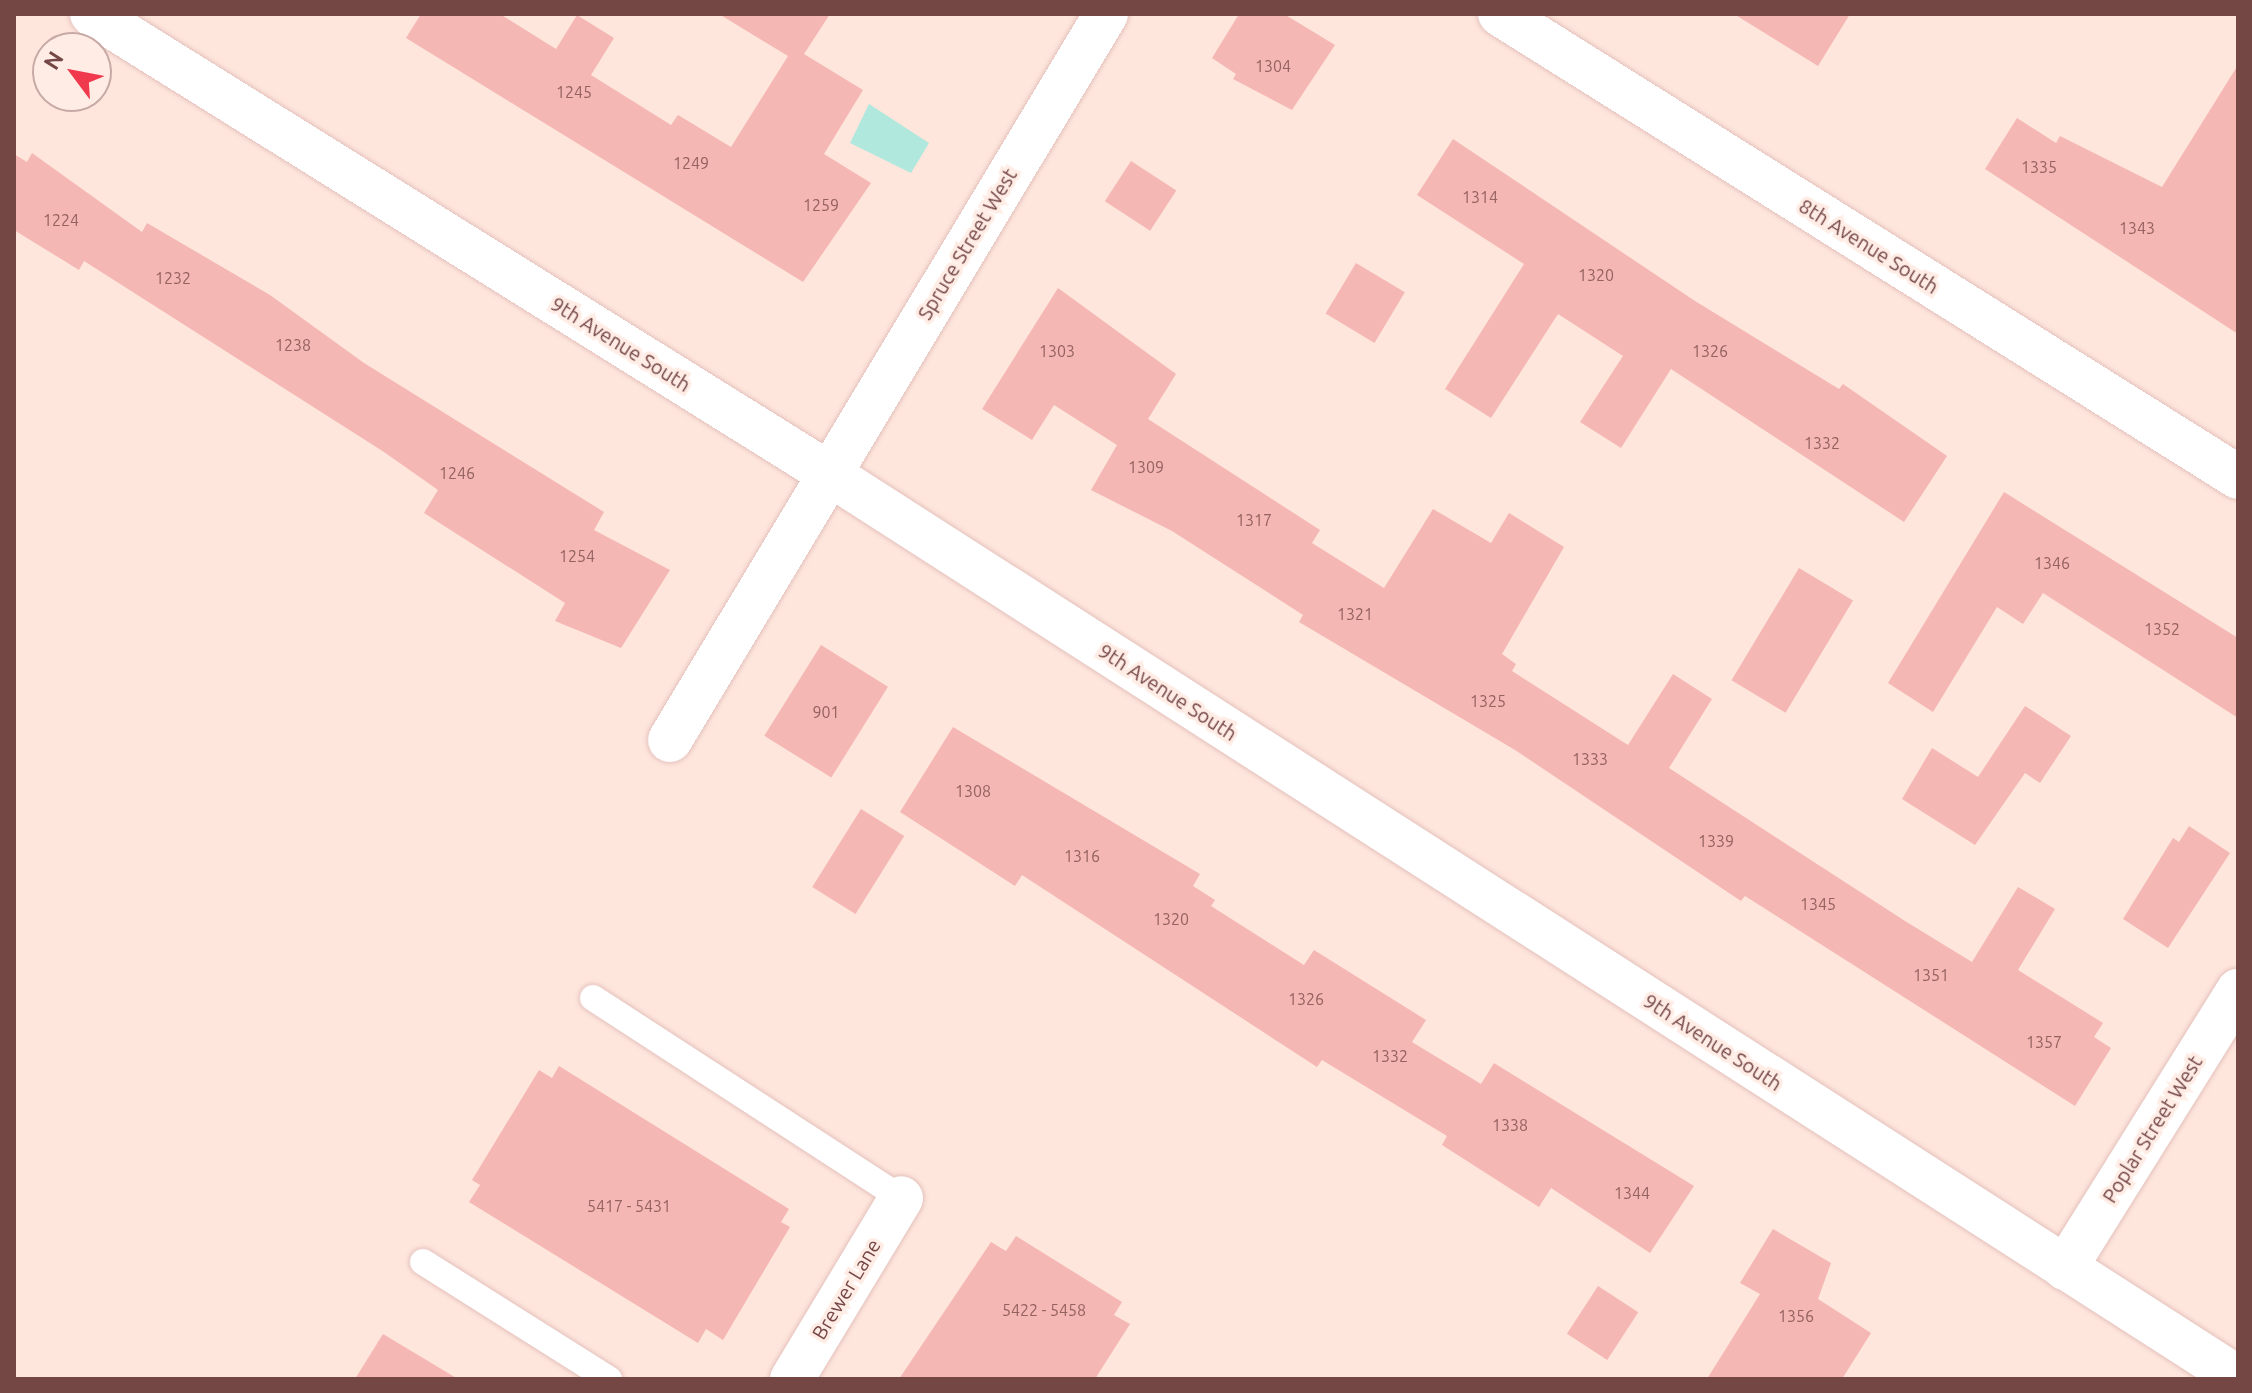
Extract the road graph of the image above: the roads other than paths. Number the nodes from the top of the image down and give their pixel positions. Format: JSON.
{"nodes":[{"id":1,"x":92,"y":14,"type":"edge"},
{"id":2,"x":1106,"y":14,"type":"edge"},
{"id":3,"x":1500,"y":14,"type":"edge"},
{"id":4,"x":828,"y":473,"type":"junction"},
{"id":5,"x":2238,"y":477,"type":"edge"},
{"id":6,"x":670,"y":740,"type":"dead end"},
{"id":7,"x":2238,"y":991,"type":"edge"},
{"id":8,"x":593,"y":998,"type":"dead end"},
{"id":9,"x":901,"y":1198,"type":"joint"},
{"id":10,"x":423,"y":1262,"type":"dead end"},
{"id":11,"x":2065,"y":1268,"type":"junction"},
{"id":12,"x":2238,"y":1378,"type":"edge"},
{"id":13,"x":609,"y":1379,"type":"edge"},
{"id":14,"x":792,"y":1379,"type":"edge"}],
"edges":[{"from":1,"to":4,"type":"street","name":"9th Avenue South"},
{"from":2,"to":4,"type":"street","name":"Spruce Street West"},
{"from":3,"to":5,"type":"street","name":"8th Avenue South"},
{"from":4,"to":6,"type":"street","name":"Spruce Street West"},
{"from":4,"to":11,"type":"street","name":"9th Avenue South"},
{"from":7,"to":11,"type":"street","name":"Poplar Street West"},
{"from":8,"to":9,"type":"lane"},
{"from":9,"to":14,"type":"street","name":"Brewer Lane"},
{"from":10,"to":13,"type":"lane"},
{"from":11,"to":12,"type":"street","name":"9th Avenue South"}]}
